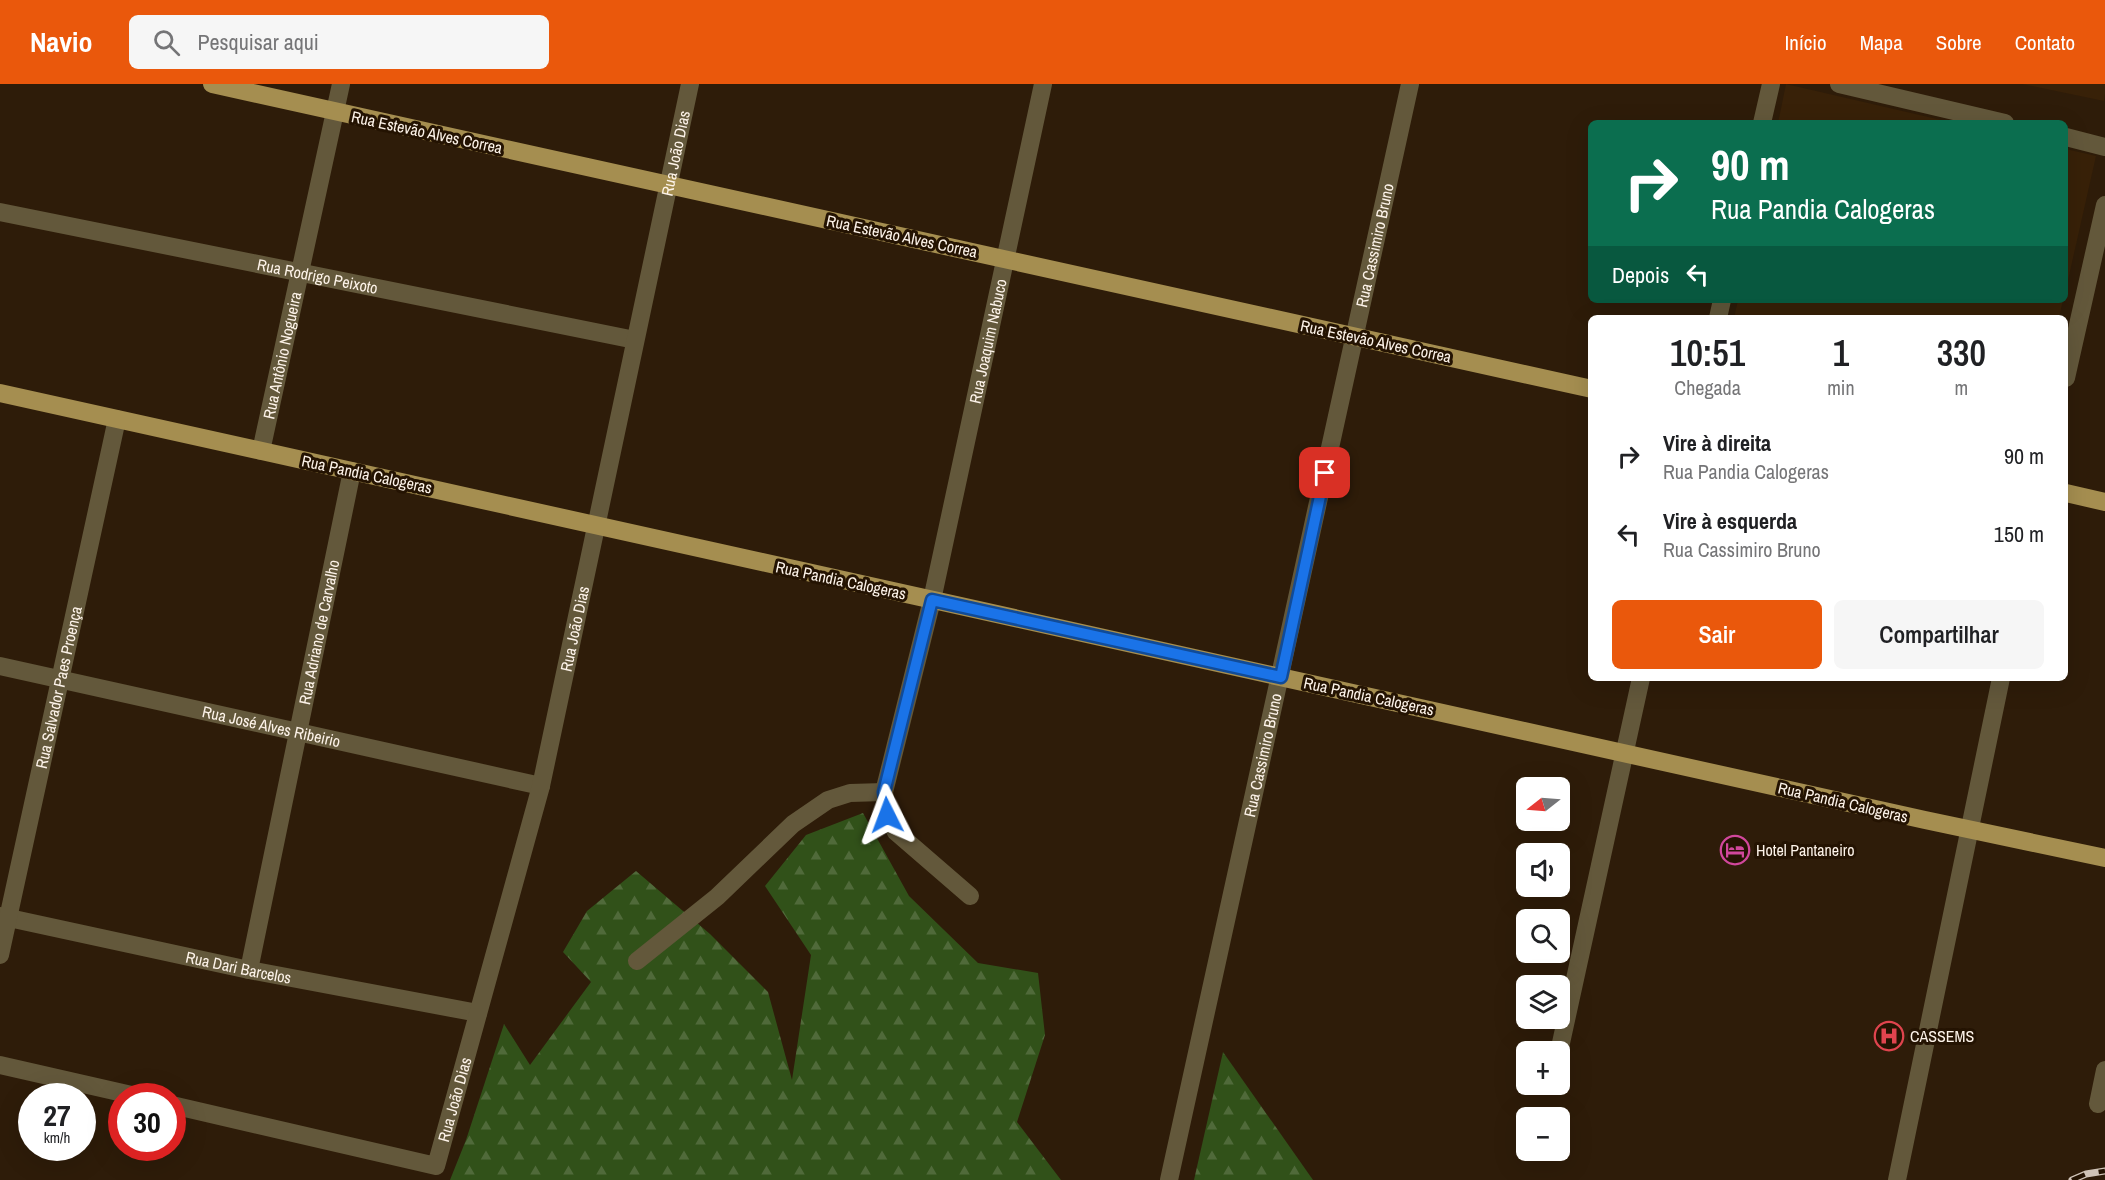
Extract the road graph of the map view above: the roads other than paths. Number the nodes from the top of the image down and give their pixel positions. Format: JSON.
{"nodes":[{"id":1,"x":212,"y":84,"type":"edge"},
{"id":2,"x":341,"y":84,"type":"edge"},
{"id":3,"x":690,"y":84,"type":"edge"},
{"id":4,"x":1043,"y":84,"type":"edge"},
{"id":5,"x":1410,"y":84,"type":"edge"},
{"id":6,"x":1771,"y":84,"type":"edge"},
{"id":7,"x":1839,"y":84,"type":"edge"},
{"id":8,"x":335,"y":111,"type":"junction"},
{"id":9,"x":1763,"y":120,"type":"edge"},
{"id":10,"x":1992,"y":120,"type":"edge"},
{"id":11,"x":2068,"y":138,"type":"edge"},
{"id":12,"x":2105,"y":147,"type":"edge"},
{"id":13,"x":667,"y":184,"type":"junction"},
{"id":14,"x":2105,"y":206,"type":"edge"},
{"id":15,"x":0,"y":212,"type":"edge"},
{"id":16,"x":1005,"y":259,"type":"junction"},
{"id":17,"x":300,"y":274,"type":"junction"},
{"id":18,"x":1355,"y":336,"type":"junction"},
{"id":19,"x":635,"y":340,"type":"junction"},
{"id":20,"x":2068,"y":369,"type":"edge"},
{"id":21,"x":1588,"y":388,"type":"edge"},
{"id":22,"x":0,"y":393,"type":"edge"},
{"id":23,"x":117,"y":419,"type":"junction"},
{"id":24,"x":261,"y":451,"type":"junction"},
{"id":25,"x":352,"y":471,"type":"junction"},
{"id":26,"x":2068,"y":493,"type":"edge"},
{"id":27,"x":2105,"y":502,"type":"edge"},
{"id":28,"x":597,"y":525,"type":"junction"},
{"id":29,"x":932,"y":600,"type":"junction"},
{"id":30,"x":0,"y":666,"type":"edge"},
{"id":31,"x":1281,"y":677,"type":"junction"},
{"id":32,"x":61,"y":679,"type":"junction"},
{"id":33,"x":1640,"y":681,"type":"edge"},
{"id":34,"x":2000,"y":681,"type":"edge"},
{"id":35,"x":300,"y":732,"type":"junction"},
{"id":36,"x":1625,"y":753,"type":"junction"},
{"id":37,"x":541,"y":786,"type":"junction"},
{"id":38,"x":884,"y":792,"type":"junction"},
{"id":39,"x":1970,"y":830,"type":"junction"},
{"id":40,"x":2105,"y":858,"type":"edge"},
{"id":41,"x":970,"y":896,"type":"dead end"},
{"id":42,"x":4,"y":917,"type":"edge"},
{"id":43,"x":0,"y":954,"type":"edge"},
{"id":44,"x":637,"y":961,"type":"dead end"},
{"id":45,"x":249,"y":970,"type":"junction"},
{"id":46,"x":478,"y":1013,"type":"junction"},
{"id":47,"x":1561,"y":1041,"type":"edge"},
{"id":48,"x":0,"y":1065,"type":"edge"},
{"id":49,"x":2105,"y":1070,"type":"edge"},
{"id":50,"x":108,"y":1090,"type":"edge"},
{"id":51,"x":2098,"y":1104,"type":"dead end"},
{"id":52,"x":186,"y":1108,"type":"edge"},
{"id":53,"x":1169,"y":1180,"type":"edge"},
{"id":54,"x":1897,"y":1180,"type":"edge"}],
"edges":[{"from":1,"to":8,"type":"main road","name":"Rua Estevão Alves Correa"},
{"from":2,"to":8,"type":"street","name":"Rua Antônio Nogueira"},
{"from":3,"to":13,"type":"street","name":"Rua João Dias"},
{"from":4,"to":16,"type":"street","name":"Rua Joaquim Nabuco"},
{"from":5,"to":18,"type":"street","name":"Rua Cassimiro Bruno"},
{"from":6,"to":9,"type":"street"},
{"from":7,"to":10,"type":"street"},
{"from":8,"to":13,"type":"main road","name":"Rua Estevão Alves Correa"},
{"from":8,"to":17,"type":"street","name":"Rua Antônio Nogueira"},
{"from":11,"to":12,"type":"street"},
{"from":13,"to":16,"type":"main road","name":"Rua Estevão Alves Correa"},
{"from":13,"to":19,"type":"street","name":"Rua João Dias"},
{"from":14,"to":20,"type":"street"},
{"from":15,"to":17,"type":"street","name":"Rua Rodrigo Peixoto"},
{"from":16,"to":18,"type":"main road","name":"Rua Estevão Alves Correa"},
{"from":16,"to":29,"type":"street","name":"Rua Joaquim Nabuco"},
{"from":17,"to":19,"type":"street","name":"Rua Rodrigo Peixoto"},
{"from":17,"to":24,"type":"street","name":"Rua Antônio Nogueira"},
{"from":18,"to":21,"type":"main road","name":"Rua Estevão Alves Correa"},
{"from":18,"to":31,"type":"street","name":"Rua Cassimiro Bruno"},
{"from":19,"to":28,"type":"street","name":"Rua João Dias"},
{"from":22,"to":23,"type":"main road","name":"Rua Pandia Calogeras"},
{"from":23,"to":24,"type":"main road","name":"Rua Pandia Calogeras"},
{"from":23,"to":32,"type":"street","name":"Rua Salvador Paes Proença"},
{"from":24,"to":25,"type":"main road","name":"Rua Pandia Calogeras"},
{"from":25,"to":28,"type":"main road","name":"Rua Pandia Calogeras"},
{"from":25,"to":35,"type":"street","name":"Rua Adriano de Carvalho"},
{"from":26,"to":27,"type":"main road"},
{"from":28,"to":29,"type":"main road","name":"Rua Pandia Calogeras"},
{"from":28,"to":37,"type":"street","name":"Rua João Dias"},
{"from":29,"to":31,"type":"main road","name":"Rua Pandia Calogeras"},
{"from":29,"to":38,"type":"street","name":"Rua Joaquim Nabuco"},
{"from":30,"to":32,"type":"street","name":"Rua José Alves Ribeirio"},
{"from":31,"to":36,"type":"main road","name":"Rua Pandia Calogeras"},
{"from":31,"to":53,"type":"street","name":"Rua Cassimiro Bruno"},
{"from":32,"to":35,"type":"street","name":"Rua José Alves Ribeirio"},
{"from":32,"to":42,"type":"street","name":"Rua Salvador Paes Proença"},
{"from":33,"to":36,"type":"street"},
{"from":34,"to":39,"type":"street"},
{"from":35,"to":37,"type":"street","name":"Rua José Alves Ribeirio"},
{"from":35,"to":45,"type":"street","name":"Rua Adriano de Carvalho"},
{"from":36,"to":39,"type":"main road","name":"Rua Pandia Calogeras"},
{"from":36,"to":47,"type":"street"},
{"from":37,"to":46,"type":"street","name":"Rua João Dias"},
{"from":38,"to":41,"type":"street"},
{"from":38,"to":44,"type":"street"},
{"from":39,"to":40,"type":"main road","name":"Rua Pandia Calogeras"},
{"from":39,"to":54,"type":"street"},
{"from":42,"to":43,"type":"street","name":"Rua Salvador Paes Proença"},
{"from":42,"to":45,"type":"street","name":"Rua Dari Barcelos"},
{"from":45,"to":46,"type":"street","name":"Rua Dari Barcelos"},
{"from":46,"to":52,"type":"street","name":"Rua João Dias"},
{"from":48,"to":50,"type":"street"},
{"from":49,"to":51,"type":"street"}]}
